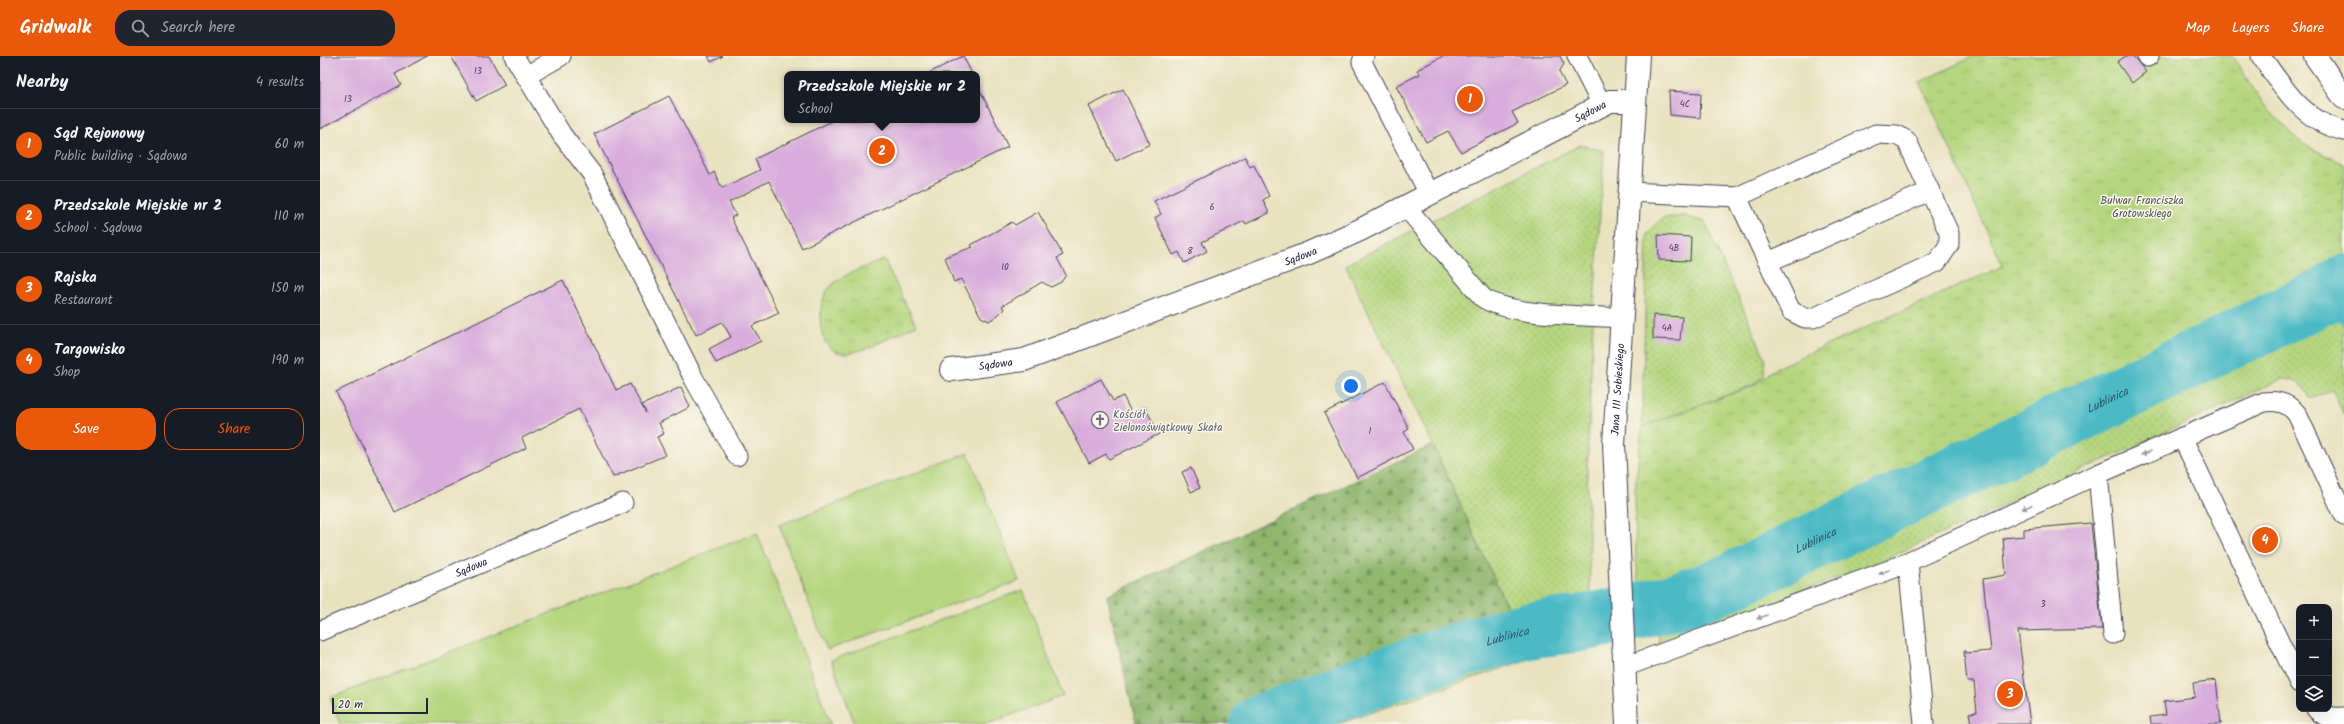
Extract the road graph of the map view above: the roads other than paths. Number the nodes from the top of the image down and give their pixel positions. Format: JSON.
{"nodes":[{"id":1,"x":514,"y":56,"type":"edge"},
{"id":2,"x":561,"y":56,"type":"edge"},
{"id":3,"x":1364,"y":56,"type":"edge"},
{"id":4,"x":1577,"y":56,"type":"edge"},
{"id":5,"x":1638,"y":56,"type":"edge"},
{"id":6,"x":2261,"y":56,"type":"edge"},
{"id":7,"x":2315,"y":56,"type":"edge"},
{"id":8,"x":526,"y":76,"type":"junction"},
{"id":9,"x":2344,"y":98,"type":"edge"},
{"id":10,"x":1634,"y":101,"type":"junction"},
{"id":11,"x":1602,"y":105,"type":"junction"},
{"id":12,"x":2344,"y":131,"type":"edge"},
{"id":13,"x":1930,"y":190,"type":"junction"},
{"id":14,"x":1628,"y":192,"type":"junction"},
{"id":15,"x":1429,"y":194,"type":"junction"},
{"id":16,"x":1737,"y":197,"type":"junction"},
{"id":17,"x":1406,"y":207,"type":"junction"},
{"id":18,"x":1768,"y":262,"type":"junction"},
{"id":19,"x":1622,"y":318,"type":"junction"},
{"id":20,"x":951,"y":370,"type":"dead end"},
{"id":21,"x":2182,"y":438,"type":"junction"},
{"id":22,"x":737,"y":456,"type":"dead end"},
{"id":23,"x":2098,"y":474,"type":"junction"},
{"id":24,"x":623,"y":503,"type":"dead end"},
{"id":25,"x":2344,"y":515,"type":"edge"},
{"id":26,"x":1908,"y":562,"type":"junction"},
{"id":27,"x":320,"y":631,"type":"edge"},
{"id":28,"x":2113,"y":634,"type":"dead end"},
{"id":29,"x":1624,"y":667,"type":"junction"},
{"id":30,"x":2296,"y":677,"type":"edge"},
{"id":31,"x":2318,"y":712,"type":"edge"},
{"id":32,"x":2344,"y":717,"type":"edge"},
{"id":33,"x":1627,"y":724,"type":"edge"},
{"id":34,"x":1924,"y":724,"type":"edge"}],
"edges":[{"from":1,"to":8,"type":"lane"},
{"from":2,"to":8,"type":"lane"},
{"from":3,"to":15,"type":"lane"},
{"from":4,"to":11,"type":"lane"},
{"from":5,"to":10,"type":"street","name":"Jana III Sobieskiego"},
{"from":6,"to":12,"type":"lane"},
{"from":7,"to":9,"type":"street"},
{"from":8,"to":22,"type":"lane"},
{"from":10,"to":11,"type":"street","name":"Sądowa"},
{"from":10,"to":14,"type":"street","name":"Jana III Sobieskiego"},
{"from":11,"to":15,"type":"street","name":"Sądowa"},
{"from":13,"to":16,"type":"lane"},
{"from":13,"to":18,"type":"lane"},
{"from":13,"to":18,"type":"lane"},
{"from":14,"to":16,"type":"lane"},
{"from":14,"to":19,"type":"street","name":"Jana III Sobieskiego"},
{"from":15,"to":17,"type":"street","name":"Sądowa"},
{"from":16,"to":18,"type":"lane"},
{"from":17,"to":19,"type":"lane"},
{"from":17,"to":20,"type":"street","name":"Sądowa"},
{"from":19,"to":29,"type":"street","name":"Jana III Sobieskiego"},
{"from":21,"to":23,"type":"lane","one_way":true},
{"from":21,"to":25,"type":"lane"},
{"from":21,"to":30,"type":"lane"},
{"from":23,"to":26,"type":"lane","one_way":true},
{"from":23,"to":28,"type":"lane"},
{"from":24,"to":27,"type":"lane","name":"Sądowa"},
{"from":26,"to":29,"type":"lane","one_way":true},
{"from":26,"to":34,"type":"lane"},
{"from":29,"to":33,"type":"street","name":"Jana III Sobieskiego"},
{"from":31,"to":32,"type":"lane"}]}
